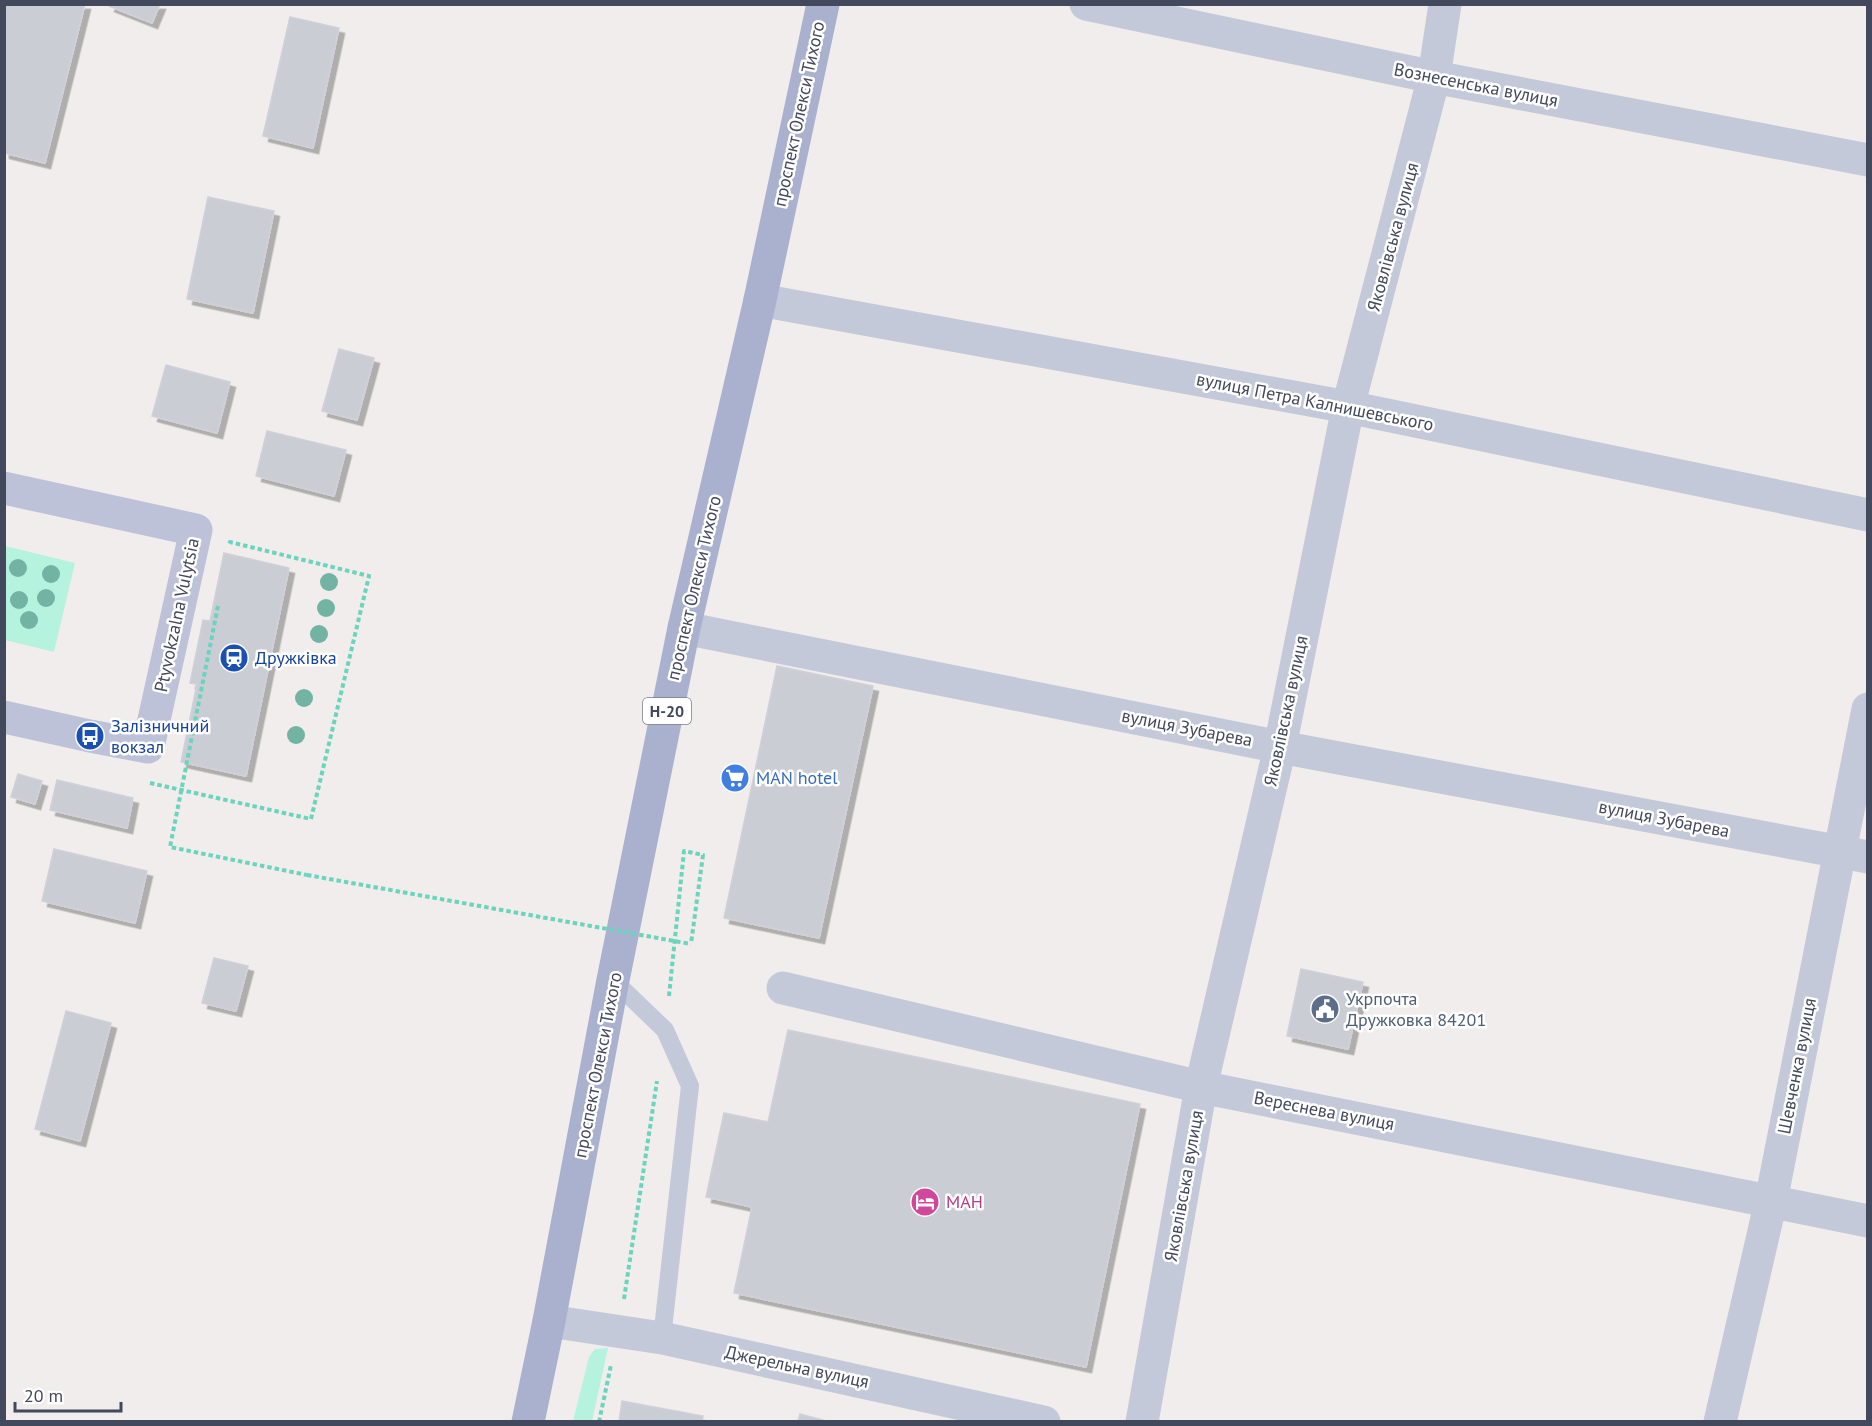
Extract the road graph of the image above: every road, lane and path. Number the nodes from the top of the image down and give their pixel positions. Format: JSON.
{"nodes":[{"id":1,"x":823,"y":4,"type":"edge"},
{"id":2,"x":1086,"y":4,"type":"edge"},
{"id":3,"x":1445,"y":4,"type":"edge"},
{"id":4,"x":1434,"y":77,"type":"junction"},
{"id":5,"x":1868,"y":160,"type":"edge"},
{"id":6,"x":760,"y":300,"type":"junction"},
{"id":7,"x":1348,"y":407,"type":"junction"},
{"id":8,"x":4,"y":488,"type":"edge"},
{"id":9,"x":1868,"y":515,"type":"edge"},
{"id":10,"x":228,"y":553,"type":"dead end"},
{"id":11,"x":219,"y":598,"type":"dead end"},
{"id":12,"x":684,"y":628,"type":"junction"},
{"id":13,"x":1868,"y":709,"type":"edge"},
{"id":14,"x":4,"y":717,"type":"edge"},
{"id":15,"x":1280,"y":747,"type":"junction"},
{"id":16,"x":182,"y":790,"type":"junction"},
{"id":17,"x":1853,"y":854,"type":"edge"},
{"id":18,"x":613,"y":980,"type":"junction"},
{"id":19,"x":783,"y":988,"type":"dead end"},
{"id":20,"x":665,"y":1030,"type":"junction"},
{"id":21,"x":1201,"y":1087,"type":"junction"},
{"id":22,"x":1771,"y":1201,"type":"junction"},
{"id":23,"x":1868,"y":1221,"type":"edge"},
{"id":24,"x":549,"y":1321,"type":"junction"},
{"id":25,"x":619,"y":1331,"type":"junction"},
{"id":26,"x":662,"y":1338,"type":"junction"},
{"id":27,"x":528,"y":1422,"type":"edge"},
{"id":28,"x":599,"y":1422,"type":"edge"},
{"id":29,"x":1044,"y":1422,"type":"edge"},
{"id":30,"x":1142,"y":1422,"type":"edge"},
{"id":31,"x":1720,"y":1422,"type":"edge"}],
"edges":[{"from":1,"to":6,"type":"main road","name":"проспект Олекси Тихого","number":"Н-20"},
{"from":2,"to":4,"type":"street","name":"Вознесенська вулиця"},
{"from":3,"to":4,"type":"street","name":"Яковлівська вулиця"},
{"from":4,"to":5,"type":"street","name":"Вознесенська вулиця"},
{"from":4,"to":7,"type":"street","name":"Яковлівська вулиця"},
{"from":6,"to":7,"type":"street","name":"вулиця Петра Калнишевського"},
{"from":6,"to":12,"type":"main road","name":"проспект Олекси Тихого","number":"Н-20"},
{"from":7,"to":9,"type":"street","name":"вулиця Петра Калнишевського"},
{"from":7,"to":15,"type":"street","name":"Яковлівська вулиця"},
{"from":8,"to":14,"type":"street","name":"Ptyvokzalna Vulytsia"},
{"from":10,"to":16,"type":"path"},
{"from":11,"to":16,"type":"path"},
{"from":12,"to":15,"type":"street","name":"вулиця Зубарева"},
{"from":12,"to":18,"type":"main road","name":"проспект Олекси Тихого","number":"Н-20"},
{"from":13,"to":17,"type":"street","name":"Шевченка вулиця"},
{"from":15,"to":17,"type":"street","name":"вулиця Зубарева"},
{"from":15,"to":21,"type":"street","name":"Яковлівська вулиця"},
{"from":16,"to":20,"type":"path","bridge":true},
{"from":17,"to":22,"type":"street","name":"Шевченка вулиця"},
{"from":18,"to":20,"type":"lane"},
{"from":18,"to":24,"type":"main road","name":"проспект Олекси Тихого","number":"Н-20"},
{"from":19,"to":21,"type":"street","name":"Вереснева вулиця"},
{"from":20,"to":25,"type":"path"},
{"from":20,"to":26,"type":"lane"},
{"from":21,"to":22,"type":"street","name":"Вереснева вулиця"},
{"from":21,"to":30,"type":"street","name":"Яковлівська вулиця"},
{"from":22,"to":23,"type":"street","name":"Вереснева вулиця"},
{"from":22,"to":31,"type":"street","name":"Шевченка вулиця"},
{"from":24,"to":25,"type":"street","name":"Джерельна вулиця"},
{"from":24,"to":27,"type":"main road","name":"проспект Олекси Тихого","number":"Н-20"},
{"from":25,"to":26,"type":"street","name":"Джерельна вулиця"},
{"from":25,"to":28,"type":"path"},
{"from":26,"to":29,"type":"street","name":"Джерельна вулиця"}]}
